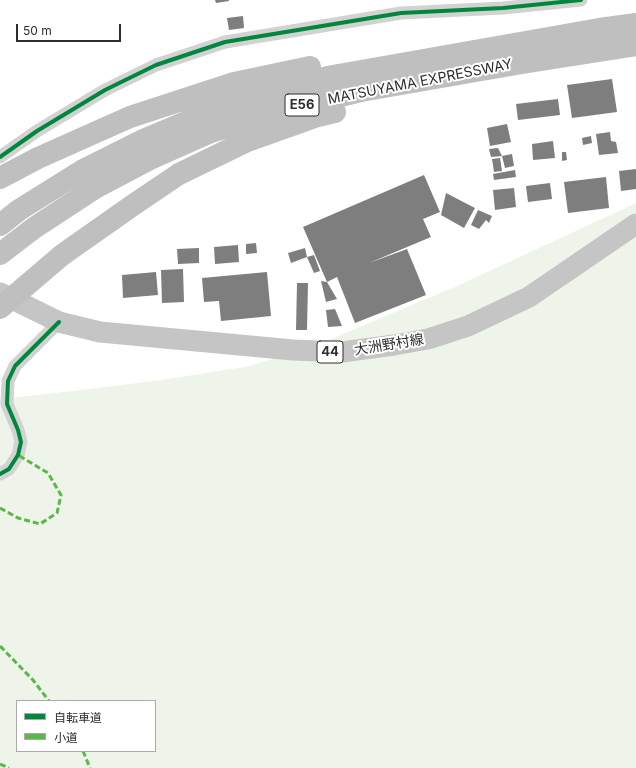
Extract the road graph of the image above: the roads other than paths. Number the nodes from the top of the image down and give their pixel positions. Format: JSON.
{"nodes":[{"id":1,"x":581,"y":0,"type":"edge"},
{"id":2,"x":636,"y":24,"type":"edge"},
{"id":3,"x":510,"y":45,"type":"junction"},
{"id":4,"x":636,"y":45,"type":"edge"},
{"id":5,"x":522,"y":63,"type":"junction"},
{"id":6,"x":0,"y":156,"type":"edge"},
{"id":7,"x":0,"y":178,"type":"edge"},
{"id":8,"x":636,"y":224,"type":"edge"},
{"id":9,"x":0,"y":225,"type":"edge"},
{"id":10,"x":0,"y":254,"type":"edge"},
{"id":11,"x":4,"y":300,"type":"edge"},
{"id":12,"x":59,"y":322,"type":"junction"},
{"id":13,"x":0,"y":474,"type":"edge"}],
"edges":[{"from":1,"to":6,"type":"street"},
{"from":2,"to":3,"type":"highway","name":"MATSUYAMA EXPRESSWAY","number":"E56"},
{"from":3,"to":7,"type":"highway"},
{"from":3,"to":9,"type":"highway","name":"MATSUYAMA EXPRESSWAY","number":"E56"},
{"from":4,"to":5,"type":"highway","name":"MATSUYAMA EXPRESSWAY","number":"E56"},
{"from":5,"to":10,"type":"highway","name":"MATSUYAMA EXPRESSWAY","number":"E56"},
{"from":5,"to":11,"type":"highway"},
{"from":8,"to":12,"type":"main road","name":"大洲野村線","number":"44"},
{"from":11,"to":12,"type":"main road","name":"大洲野村線","number":"44"},
{"from":12,"to":13,"type":"street"}]}
